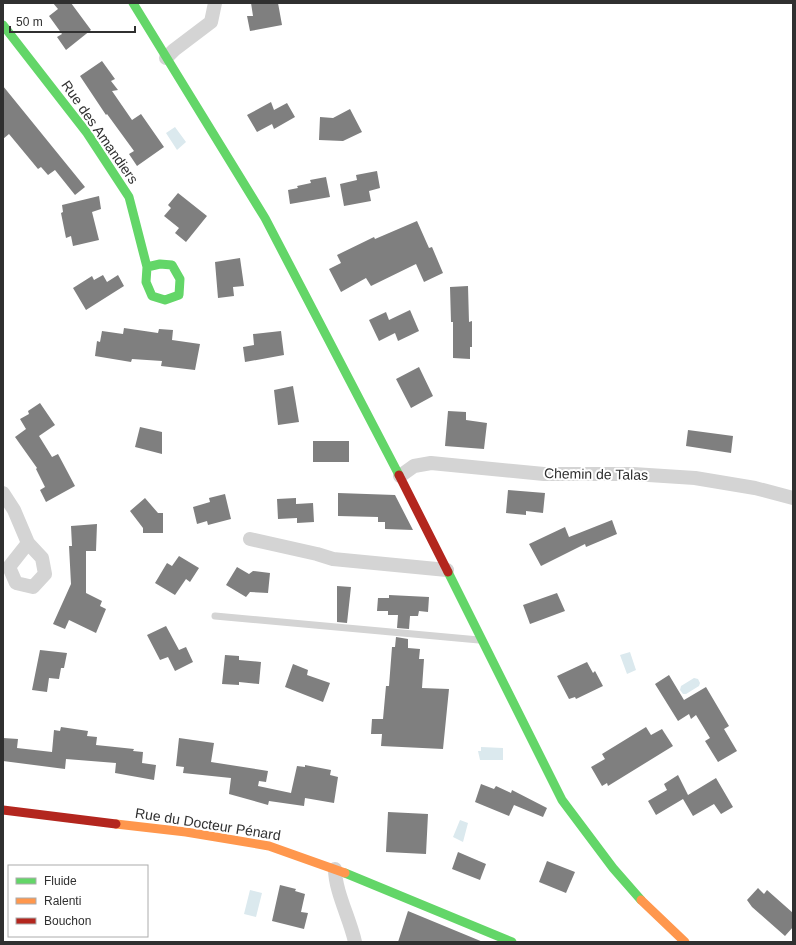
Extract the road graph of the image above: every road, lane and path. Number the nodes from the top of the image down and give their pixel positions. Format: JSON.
{"nodes":[{"id":1,"x":133,"y":3,"type":"edge"},
{"id":2,"x":215,"y":3,"type":"edge"},
{"id":3,"x":3,"y":25,"type":"edge"},
{"id":4,"x":166,"y":58,"type":"junction"},
{"id":5,"x":147,"y":267,"type":"junction"},
{"id":6,"x":400,"y":476,"type":"junction"},
{"id":7,"x":3,"y":493,"type":"edge"},
{"id":8,"x":793,"y":498,"type":"edge"},
{"id":9,"x":250,"y":539,"type":"dead end"},
{"id":10,"x":28,"y":543,"type":"dead end"},
{"id":11,"x":447,"y":570,"type":"junction"},
{"id":12,"x":215,"y":616,"type":"dead end"},
{"id":13,"x":482,"y":640,"type":"junction"},
{"id":14,"x":3,"y":810,"type":"edge"},
{"id":15,"x":335,"y":869,"type":"junction"},
{"id":16,"x":355,"y":942,"type":"edge"},
{"id":17,"x":512,"y":942,"type":"edge"},
{"id":18,"x":686,"y":942,"type":"edge"}],
"edges":[{"from":1,"to":4,"type":"main road"},
{"from":2,"to":4,"type":"street"},
{"from":3,"to":5,"type":"main road","name":"Rue des Amandiers"},
{"from":4,"to":6,"type":"main road"},
{"from":5,"to":5,"type":"main road"},
{"from":6,"to":8,"type":"street","name":"Chemin de Talas"},
{"from":6,"to":11,"type":"main road"},
{"from":7,"to":10,"type":"street"},
{"from":9,"to":11,"type":"street"},
{"from":11,"to":13,"type":"main road"},
{"from":12,"to":13,"type":"lane"},
{"from":13,"to":18,"type":"main road"},
{"from":14,"to":15,"type":"main road","name":"Rue du Docteur Pénard"},
{"from":15,"to":16,"type":"street"},
{"from":15,"to":17,"type":"main road","name":"Rue du Docteur Pénard"}]}
